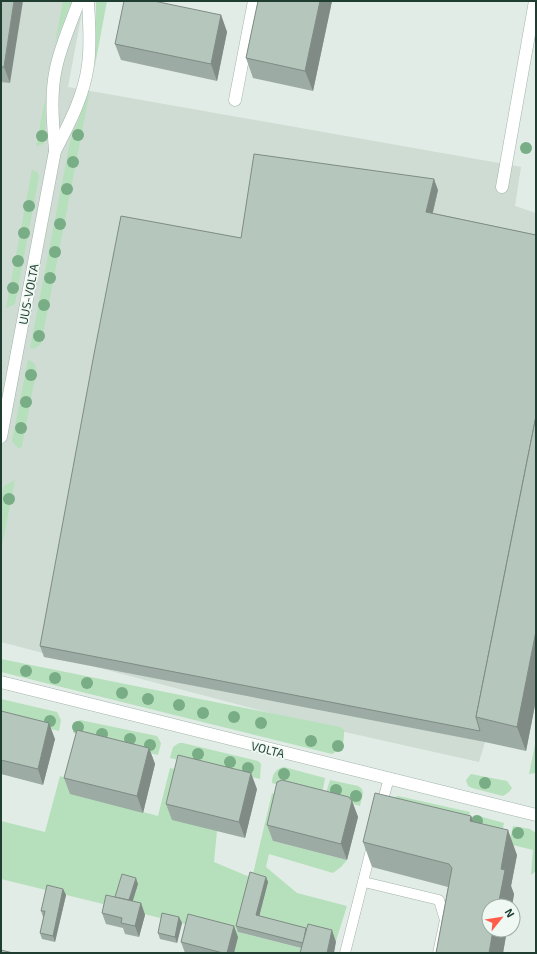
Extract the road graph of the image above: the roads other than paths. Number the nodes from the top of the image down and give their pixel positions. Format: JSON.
{"nodes":[{"id":1,"x":80,"y":1,"type":"edge"},
{"id":2,"x":88,"y":1,"type":"edge"},
{"id":3,"x":254,"y":1,"type":"edge"},
{"id":4,"x":534,"y":1,"type":"edge"},
{"id":5,"x":235,"y":100,"type":"dead end"},
{"id":6,"x":55,"y":151,"type":"junction"},
{"id":7,"x":502,"y":187,"type":"dead end"},
{"id":8,"x":1,"y":437,"type":"edge"},
{"id":9,"x":1,"y":682,"type":"edge"},
{"id":10,"x":389,"y":778,"type":"junction"},
{"id":11,"x":536,"y":815,"type":"edge"},
{"id":12,"x":379,"y":818,"type":"edge"},
{"id":13,"x":374,"y":839,"type":"edge"},
{"id":14,"x":364,"y":882,"type":"junction"},
{"id":15,"x":346,"y":953,"type":"edge"},
{"id":16,"x":438,"y":953,"type":"edge"}],
"edges":[{"from":1,"to":6,"type":"street","name":"UUS-VOLTA"},
{"from":2,"to":6,"type":"street","name":"UUS-VOLTA"},
{"from":3,"to":5,"type":"street"},
{"from":4,"to":7,"type":"street"},
{"from":6,"to":8,"type":"street","name":"UUS-VOLTA"},
{"from":9,"to":10,"type":"street","name":"VOLTA"},
{"from":10,"to":11,"type":"street","name":"VOLTA"},
{"from":10,"to":12,"type":"lane"},
{"from":13,"to":14,"type":"lane"},
{"from":14,"to":15,"type":"lane"},
{"from":14,"to":16,"type":"lane"}]}
